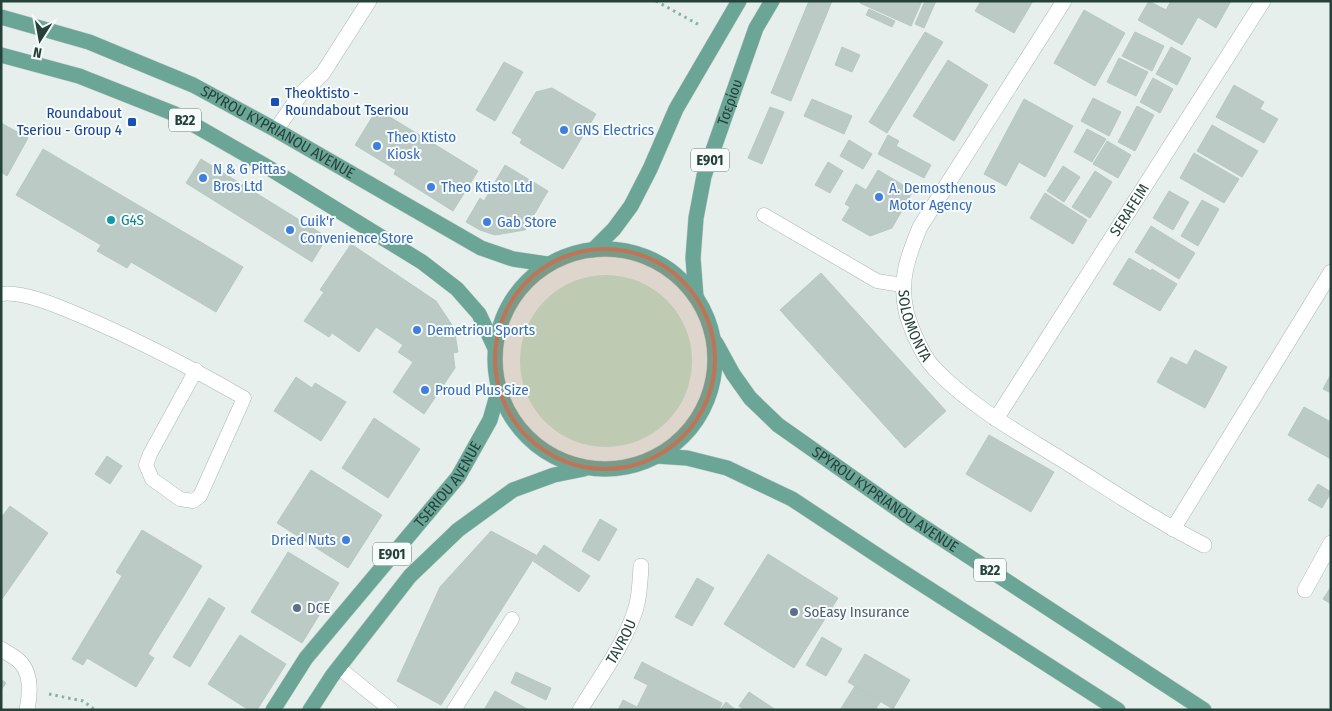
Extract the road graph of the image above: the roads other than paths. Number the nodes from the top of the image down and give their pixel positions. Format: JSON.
{"nodes":[{"id":1,"x":369,"y":1,"type":"edge"},
{"id":2,"x":739,"y":1,"type":"edge"},
{"id":3,"x":772,"y":1,"type":"edge"},
{"id":4,"x":1064,"y":1,"type":"edge"},
{"id":5,"x":1263,"y":1,"type":"edge"},
{"id":6,"x":1,"y":17,"type":"edge"},
{"id":7,"x":1,"y":55,"type":"edge"},
{"id":8,"x":276,"y":130,"type":"junction"},
{"id":9,"x":764,"y":215,"type":"dead end"},
{"id":10,"x":593,"y":250,"type":"junction"},
{"id":11,"x":547,"y":264,"type":"junction"},
{"id":12,"x":1331,"y":272,"type":"edge"},
{"id":13,"x":902,"y":285,"type":"junction"},
{"id":14,"x":1,"y":294,"type":"edge"},
{"id":15,"x":696,"y":297,"type":"junction"},
{"id":16,"x":716,"y":343,"type":"junction"},
{"id":17,"x":495,"y":348,"type":"junction"},
{"id":18,"x":196,"y":370,"type":"junction"},
{"id":19,"x":498,"y":392,"type":"junction"},
{"id":20,"x":996,"y":419,"type":"junction"},
{"id":21,"x":657,"y":456,"type":"junction"},
{"id":22,"x":590,"y":468,"type":"junction"},
{"id":23,"x":1173,"y":529,"type":"junction"},
{"id":24,"x":1331,"y":543,"type":"edge"},
{"id":25,"x":1204,"y":545,"type":"dead end"},
{"id":26,"x":641,"y":566,"type":"dead end"},
{"id":27,"x":1305,"y":590,"type":"dead end"},
{"id":28,"x":512,"y":619,"type":"dead end"},
{"id":29,"x":1,"y":649,"type":"edge"},
{"id":30,"x":338,"y":668,"type":"junction"},
{"id":31,"x":27,"y":710,"type":"edge"},
{"id":32,"x":273,"y":710,"type":"edge"},
{"id":33,"x":310,"y":710,"type":"edge"},
{"id":34,"x":391,"y":710,"type":"edge"},
{"id":35,"x":454,"y":710,"type":"edge"},
{"id":36,"x":580,"y":710,"type":"edge"},
{"id":37,"x":1118,"y":710,"type":"edge"},
{"id":38,"x":1204,"y":710,"type":"edge"}],
"edges":[{"from":1,"to":8,"type":"street"},
{"from":2,"to":10,"type":"main road"},
{"from":3,"to":15,"type":"main road","name":"Τσερίου","number":"E901"},
{"from":4,"to":13,"type":"street","name":"SOLOMONTA"},
{"from":5,"to":20,"type":"street","name":"SERAFEIM"},
{"from":6,"to":8,"type":"main road","name":"SPYROU KYPRIANOU AVENUE","number":"B22"},
{"from":7,"to":17,"type":"main road","number":"B22"},
{"from":8,"to":11,"type":"main road","name":"SPYROU KYPRIANOU AVENUE","number":"B22"},
{"from":9,"to":13,"type":"lane"},
{"from":10,"to":11,"type":"main road"},
{"from":10,"to":15,"type":"main road"},
{"from":11,"to":17,"type":"main road"},
{"from":12,"to":23,"type":"street"},
{"from":13,"to":20,"type":"street","name":"SOLOMONTA"},
{"from":14,"to":18,"type":"lane"},
{"from":15,"to":16,"type":"main road"},
{"from":16,"to":21,"type":"main road"},
{"from":16,"to":38,"type":"main road","name":"SPYROU KYPRIANOU AVENUE","number":"B22"},
{"from":17,"to":19,"type":"main road"},
{"from":18,"to":18,"type":"lane"},
{"from":19,"to":22,"type":"main road"},
{"from":19,"to":32,"type":"main road","name":"TSERIOU AVENUE","number":"E901"},
{"from":20,"to":23,"type":"street","name":"SOLOMONTA"},
{"from":21,"to":22,"type":"main road"},
{"from":21,"to":37,"type":"main road"},
{"from":22,"to":30,"type":"main road","number":"E901"},
{"from":23,"to":25,"type":"street","name":"SOLOMONTA"},
{"from":24,"to":27,"type":"street"},
{"from":26,"to":36,"type":"street","name":"TAVROU"},
{"from":28,"to":35,"type":"lane"},
{"from":29,"to":31,"type":"street"},
{"from":30,"to":33,"type":"main road","number":"E901"},
{"from":30,"to":34,"type":"lane"}]}
